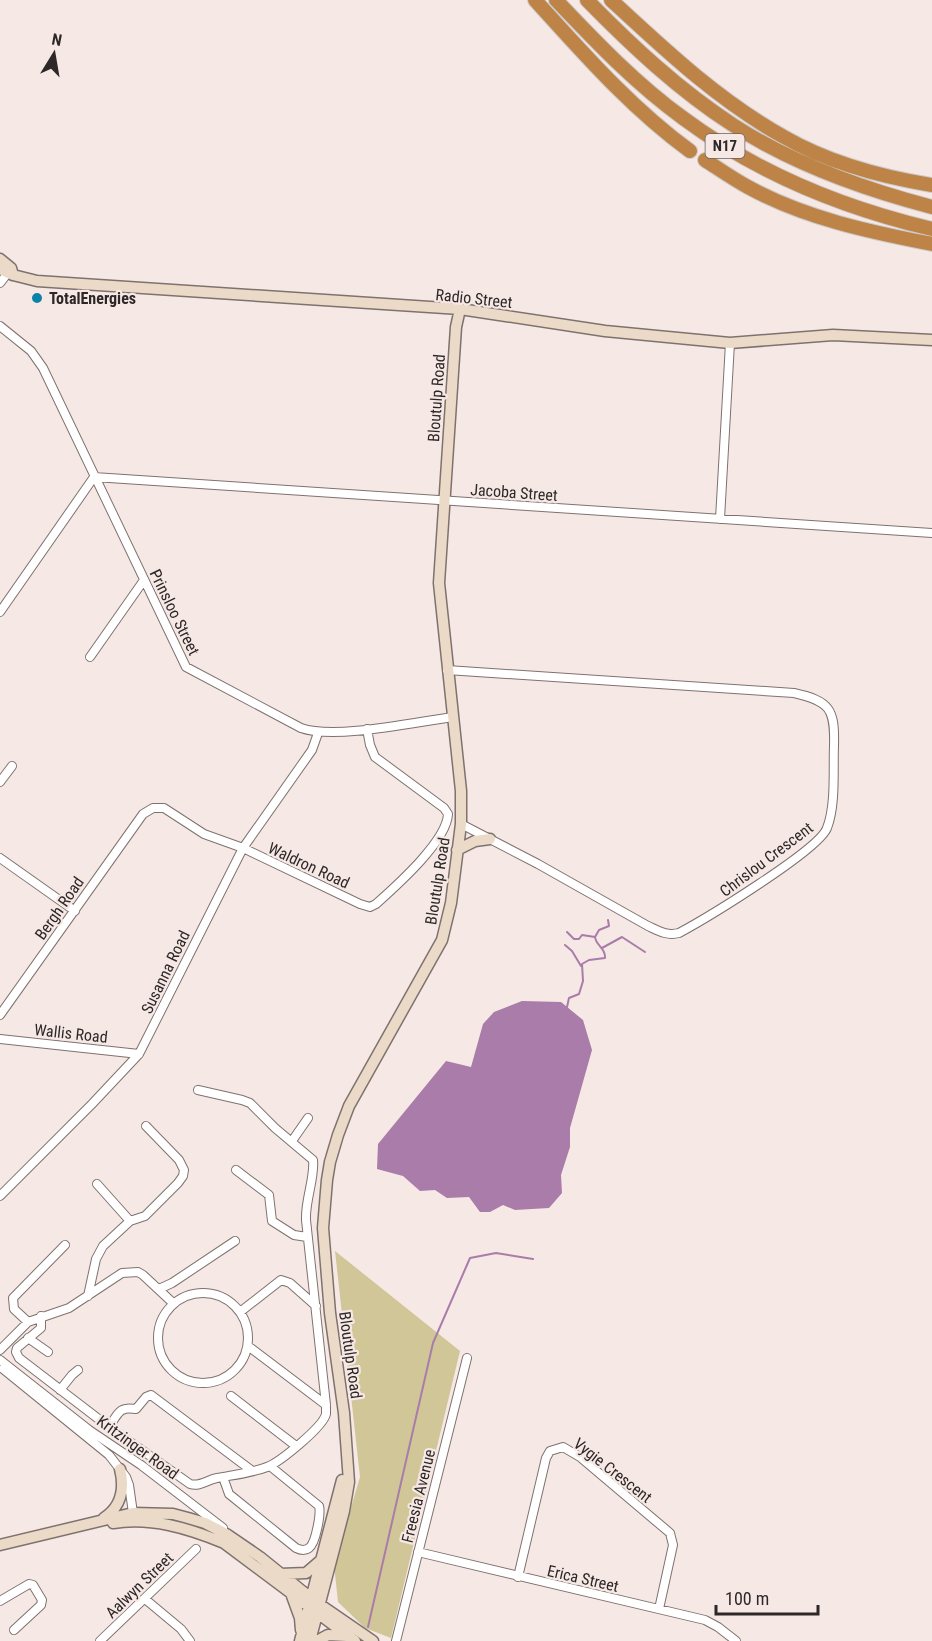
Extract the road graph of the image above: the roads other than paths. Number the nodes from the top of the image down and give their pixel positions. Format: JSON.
{"nodes":[{"id":1,"x":535,"y":0,"type":"edge"},
{"id":2,"x":556,"y":0,"type":"edge"},
{"id":3,"x":587,"y":0,"type":"edge"},
{"id":4,"x":611,"y":0,"type":"edge"},
{"id":5,"x":690,"y":151,"type":"dead end"},
{"id":6,"x":705,"y":160,"type":"dead end"},
{"id":7,"x":932,"y":185,"type":"edge"},
{"id":8,"x":932,"y":207,"type":"edge"},
{"id":9,"x":932,"y":229,"type":"edge"},
{"id":10,"x":932,"y":244,"type":"edge"},
{"id":11,"x":5,"y":269,"type":"edge"},
{"id":12,"x":0,"y":283,"type":"edge"},
{"id":13,"x":460,"y":309,"type":"junction"},
{"id":14,"x":0,"y":326,"type":"edge"},
{"id":15,"x":932,"y":340,"type":"edge"},
{"id":16,"x":730,"y":343,"type":"junction"},
{"id":17,"x":94,"y":477,"type":"junction"},
{"id":18,"x":443,"y":501,"type":"junction"},
{"id":19,"x":720,"y":519,"type":"junction"},
{"id":20,"x":932,"y":533,"type":"edge"},
{"id":21,"x":144,"y":580,"type":"junction"},
{"id":22,"x":0,"y":612,"type":"edge"},
{"id":23,"x":90,"y":657,"type":"dead end"},
{"id":24,"x":447,"y":670,"type":"junction"},
{"id":25,"x":453,"y":717,"type":"junction"},
{"id":26,"x":367,"y":729,"type":"junction"},
{"id":27,"x":318,"y":733,"type":"junction"},
{"id":28,"x":12,"y":766,"type":"dead end"},
{"id":29,"x":0,"y":783,"type":"edge"},
{"id":30,"x":140,"y":817,"type":"joint"},
{"id":31,"x":461,"y":824,"type":"junction"},
{"id":32,"x":490,"y":840,"type":"junction"},
{"id":33,"x":243,"y":848,"type":"junction"},
{"id":34,"x":457,"y":850,"type":"junction"},
{"id":35,"x":0,"y":858,"type":"edge"},
{"id":36,"x":75,"y":911,"type":"junction"},
{"id":37,"x":0,"y":1015,"type":"edge"},
{"id":38,"x":0,"y":1039,"type":"edge"},
{"id":39,"x":139,"y":1054,"type":"junction"},
{"id":40,"x":198,"y":1090,"type":"dead end"},
{"id":41,"x":308,"y":1118,"type":"dead end"},
{"id":42,"x":146,"y":1126,"type":"dead end"},
{"id":43,"x":292,"y":1141,"type":"junction"},
{"id":44,"x":236,"y":1170,"type":"dead end"},
{"id":45,"x":97,"y":1184,"type":"dead end"},
{"id":46,"x":0,"y":1196,"type":"edge"},
{"id":47,"x":130,"y":1221,"type":"junction"},
{"id":48,"x":307,"y":1237,"type":"junction"},
{"id":49,"x":235,"y":1241,"type":"dead end"},
{"id":50,"x":65,"y":1245,"type":"dead end"},
{"id":51,"x":159,"y":1289,"type":"junction"},
{"id":52,"x":88,"y":1296,"type":"junction"},
{"id":53,"x":173,"y":1303,"type":"junction"},
{"id":54,"x":316,"y":1306,"type":"junction"},
{"id":55,"x":240,"y":1312,"type":"junction"},
{"id":56,"x":43,"y":1317,"type":"junction"},
{"id":57,"x":27,"y":1321,"type":"junction"},
{"id":58,"x":28,"y":1338,"type":"junction"},
{"id":59,"x":0,"y":1343,"type":"edge"},
{"id":60,"x":248,"y":1346,"type":"junction"},
{"id":61,"x":0,"y":1350,"type":"edge"},
{"id":62,"x":48,"y":1352,"type":"dead end"},
{"id":63,"x":467,"y":1358,"type":"dead end"},
{"id":64,"x":0,"y":1360,"type":"edge"},
{"id":65,"x":0,"y":1366,"type":"edge"},
{"id":66,"x":78,"y":1370,"type":"dead end"},
{"id":67,"x":324,"y":1386,"type":"junction"},
{"id":68,"x":60,"y":1390,"type":"junction"},
{"id":69,"x":311,"y":1394,"type":"junction"},
{"id":70,"x":231,"y":1396,"type":"dead end"},
{"id":71,"x":326,"y":1405,"type":"junction"},
{"id":72,"x":109,"y":1427,"type":"junction"},
{"id":73,"x":296,"y":1446,"type":"junction"},
{"id":74,"x":236,"y":1460,"type":"junction"},
{"id":75,"x":270,"y":1466,"type":"junction"},
{"id":76,"x":347,"y":1466,"type":"junction"},
{"id":77,"x":120,"y":1469,"type":"junction"},
{"id":78,"x":251,"y":1470,"type":"junction"},
{"id":79,"x":233,"y":1475,"type":"junction"},
{"id":80,"x":223,"y":1477,"type":"junction"},
{"id":81,"x":133,"y":1514,"type":"junction"},
{"id":82,"x":146,"y":1522,"type":"junction"},
{"id":83,"x":95,"y":1525,"type":"junction"},
{"id":84,"x":0,"y":1547,"type":"edge"},
{"id":85,"x":196,"y":1549,"type":"dead end"},
{"id":86,"x":418,"y":1552,"type":"junction"},
{"id":87,"x":260,"y":1557,"type":"junction"},
{"id":88,"x":322,"y":1558,"type":"junction"},
{"id":89,"x":280,"y":1574,"type":"junction"},
{"id":90,"x":327,"y":1575,"type":"junction"},
{"id":91,"x":518,"y":1577,"type":"junction"},
{"id":92,"x":285,"y":1588,"type":"junction"},
{"id":93,"x":145,"y":1599,"type":"junction"},
{"id":94,"x":0,"y":1601,"type":"edge"},
{"id":95,"x":314,"y":1606,"type":"junction"},
{"id":96,"x":659,"y":1609,"type":"junction"},
{"id":97,"x":338,"y":1617,"type":"junction"},
{"id":98,"x":14,"y":1630,"type":"dead end"},
{"id":99,"x":354,"y":1637,"type":"edge"},
{"id":100,"x":304,"y":1639,"type":"edge"},
{"id":101,"x":100,"y":1641,"type":"edge"},
{"id":102,"x":190,"y":1641,"type":"edge"},
{"id":103,"x":317,"y":1641,"type":"edge"},
{"id":104,"x":372,"y":1641,"type":"edge"},
{"id":105,"x":396,"y":1641,"type":"edge"},
{"id":106,"x":736,"y":1641,"type":"edge"}],
"edges":[{"from":1,"to":5,"type":"highway"},
{"from":2,"to":9,"type":"highway","number":"N17"},
{"from":3,"to":8,"type":"highway","number":"N17"},
{"from":4,"to":7,"type":"highway"},
{"from":6,"to":10,"type":"highway"},
{"from":11,"to":12,"type":"street"},
{"from":11,"to":13,"type":"street","name":"Radio Street"},
{"from":13,"to":16,"type":"street","name":"Radio Street"},
{"from":13,"to":18,"type":"street","name":"Bloutulp Road"},
{"from":14,"to":17,"type":"street","name":"Prinsloo Street"},
{"from":15,"to":16,"type":"street","name":"Radio Street"},
{"from":16,"to":19,"type":"street"},
{"from":17,"to":18,"type":"street","name":"Jacoba Street"},
{"from":17,"to":21,"type":"street","name":"Prinsloo Street"},
{"from":17,"to":22,"type":"street"},
{"from":18,"to":19,"type":"street","name":"Jacoba Street"},
{"from":18,"to":24,"type":"street","name":"Bloutulp Road"},
{"from":19,"to":20,"type":"street","name":"Jacoba Street"},
{"from":21,"to":23,"type":"street"},
{"from":21,"to":27,"type":"street","name":"Prinsloo Street"},
{"from":24,"to":25,"type":"street","name":"Bloutulp Road"},
{"from":24,"to":32,"type":"street","name":"Chrislou Crescent"},
{"from":25,"to":26,"type":"street","name":"Prinsloo Street"},
{"from":25,"to":31,"type":"street","name":"Bloutulp Road"},
{"from":26,"to":27,"type":"street","name":"Prinsloo Street"},
{"from":26,"to":33,"type":"street","name":"Waldron Road"},
{"from":27,"to":33,"type":"street","name":"Susanna Road"},
{"from":28,"to":29,"type":"street"},
{"from":30,"to":33,"type":"street","name":"Waldron Road"},
{"from":30,"to":36,"type":"street","name":"Bergh Road"},
{"from":31,"to":32,"type":"street","name":"Chrislou Crescent"},
{"from":31,"to":34,"type":"street","name":"Bloutulp Road"},
{"from":32,"to":34,"type":"street"},
{"from":33,"to":39,"type":"street","name":"Susanna Road"},
{"from":34,"to":76,"type":"street","name":"Bloutulp Road"},
{"from":35,"to":36,"type":"street"},
{"from":36,"to":37,"type":"street","name":"Bergh Road"},
{"from":38,"to":39,"type":"street","name":"Wallis Road"},
{"from":39,"to":46,"type":"street","name":"Susanna Road"},
{"from":40,"to":43,"type":"street"},
{"from":41,"to":43,"type":"street"},
{"from":42,"to":47,"type":"street"},
{"from":43,"to":48,"type":"street"},
{"from":44,"to":48,"type":"street"},
{"from":45,"to":47,"type":"street"},
{"from":47,"to":52,"type":"street"},
{"from":48,"to":54,"type":"street"},
{"from":49,"to":51,"type":"street"},
{"from":50,"to":57,"type":"street"},
{"from":51,"to":52,"type":"street"},
{"from":51,"to":53,"type":"street"},
{"from":52,"to":56,"type":"street"},
{"from":53,"to":55,"type":"street"},
{"from":53,"to":60,"type":"street"},
{"from":54,"to":55,"type":"street"},
{"from":54,"to":67,"type":"street"},
{"from":55,"to":60,"type":"street"},
{"from":56,"to":57,"type":"street"},
{"from":56,"to":58,"type":"street"},
{"from":57,"to":59,"type":"street"},
{"from":57,"to":61,"type":"street"},
{"from":58,"to":62,"type":"street"},
{"from":58,"to":68,"type":"street"},
{"from":60,"to":69,"type":"street"},
{"from":63,"to":86,"type":"street","name":"Freesia Avenue"},
{"from":64,"to":87,"type":"street","name":"Kritzinger Road"},
{"from":65,"to":77,"type":"street","name":"Kritzinger Road"},
{"from":66,"to":68,"type":"street"},
{"from":67,"to":69,"type":"street"},
{"from":67,"to":71,"type":"street"},
{"from":68,"to":72,"type":"street"},
{"from":69,"to":71,"type":"street"},
{"from":70,"to":73,"type":"street"},
{"from":71,"to":73,"type":"street"},
{"from":72,"to":74,"type":"street"},
{"from":72,"to":80,"type":"street"},
{"from":73,"to":75,"type":"street"},
{"from":74,"to":78,"type":"street"},
{"from":74,"to":79,"type":"street"},
{"from":75,"to":78,"type":"street"},
{"from":75,"to":80,"type":"street"},
{"from":76,"to":88,"type":"street","name":"Bloutulp Road"},
{"from":76,"to":90,"type":"street","name":"Bloutulp Road"},
{"from":77,"to":81,"type":"street","name":"Kritzinger Road"},
{"from":77,"to":83,"type":"street"},
{"from":78,"to":79,"type":"street"},
{"from":79,"to":80,"type":"street"},
{"from":81,"to":82,"type":"street","name":"Kritzinger Road"},
{"from":81,"to":83,"type":"street","name":"Kritzinger Road"},
{"from":81,"to":87,"type":"street","name":"Kritzinger Road"},
{"from":82,"to":83,"type":"street","name":"Kritzinger Road"},
{"from":82,"to":92,"type":"street","name":"Kritzinger Road"},
{"from":83,"to":84,"type":"street"},
{"from":85,"to":93,"type":"street","name":"Aalwyn Street"},
{"from":86,"to":91,"type":"street","name":"Erica Street"},
{"from":86,"to":105,"type":"street","name":"Freesia Avenue"},
{"from":87,"to":89,"type":"street","name":"Kritzinger Road"},
{"from":88,"to":89,"type":"street"},
{"from":88,"to":95,"type":"street","name":"Bloutulp Road"},
{"from":89,"to":95,"type":"street","name":"Kritzinger Road"},
{"from":90,"to":95,"type":"street","name":"Bloutulp Road"},
{"from":90,"to":97,"type":"street"},
{"from":91,"to":96,"type":"street","name":"Erica Street"},
{"from":91,"to":96,"type":"street","name":"Vygie Crescent"},
{"from":92,"to":95,"type":"street","name":"Kritzinger Road"},
{"from":92,"to":100,"type":"street"},
{"from":93,"to":101,"type":"street","name":"Aalwyn Street"},
{"from":93,"to":102,"type":"street"},
{"from":94,"to":98,"type":"street"},
{"from":95,"to":97,"type":"street","name":"Kritzinger Road"},
{"from":95,"to":99,"type":"street","name":"Kritzinger Road"},
{"from":95,"to":100,"type":"street","name":"Bloutulp Road"},
{"from":96,"to":106,"type":"street","name":"Erica Street"},
{"from":97,"to":99,"type":"street","name":"Kritzinger Road"},
{"from":99,"to":103,"type":"street"},
{"from":99,"to":104,"type":"street","name":"Kritzinger Road"}]}
